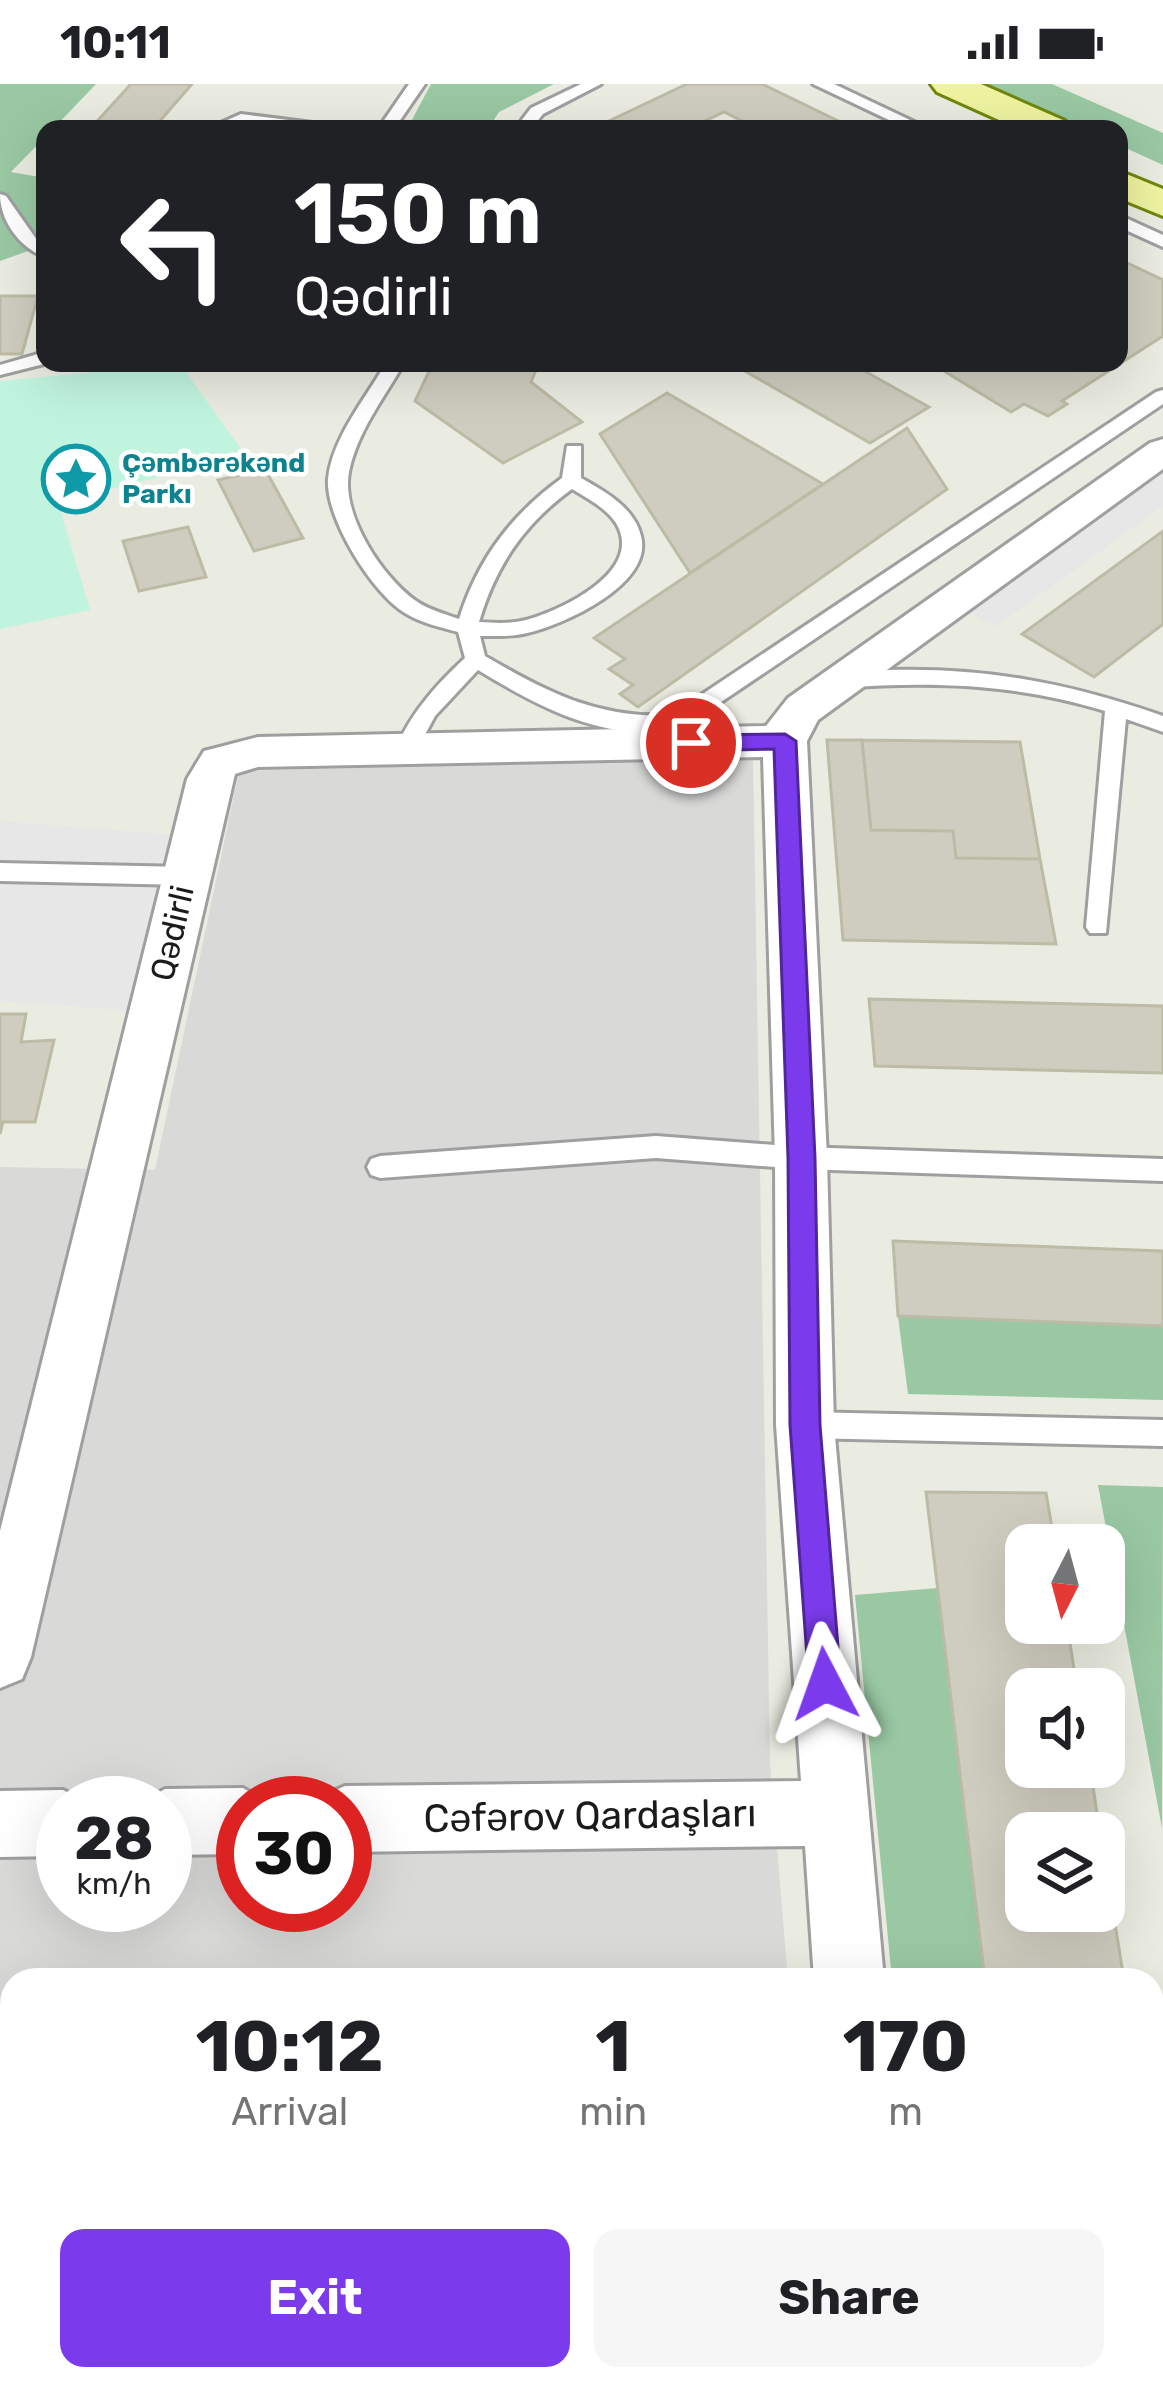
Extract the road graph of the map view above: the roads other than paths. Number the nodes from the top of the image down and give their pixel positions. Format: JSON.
{"nodes":[{"id":1,"x":417,"y":84,"type":"edge"},
{"id":2,"x":593,"y":84,"type":"edge"},
{"id":3,"x":820,"y":84,"type":"edge"},
{"id":4,"x":903,"y":84,"type":"edge"},
{"id":5,"x":950,"y":84,"type":"edge"},
{"id":6,"x":392,"y":120,"type":"edge"},
{"id":7,"x":530,"y":120,"type":"edge"},
{"id":8,"x":901,"y":120,"type":"edge"},
{"id":9,"x":982,"y":120,"type":"edge"},
{"id":10,"x":1031,"y":120,"type":"edge"},
{"id":11,"x":1128,"y":164,"type":"edge"},
{"id":12,"x":1163,"y":181,"type":"edge"},
{"id":13,"x":1128,"y":187,"type":"edge"},
{"id":14,"x":0,"y":199,"type":"edge"},
{"id":15,"x":1163,"y":204,"type":"edge"},
{"id":16,"x":1128,"y":224,"type":"edge"},
{"id":17,"x":1163,"y":242,"type":"edge"},
{"id":18,"x":36,"y":247,"type":"edge"},
{"id":19,"x":36,"y":362,"type":"edge"},
{"id":20,"x":0,"y":370,"type":"edge"},
{"id":21,"x":390,"y":372,"type":"edge"},
{"id":22,"x":1163,"y":396,"type":"edge"},
{"id":23,"x":574,"y":450,"type":"dead end"},
{"id":24,"x":1163,"y":451,"type":"edge"},
{"id":25,"x":571,"y":480,"type":"junction"},
{"id":26,"x":467,"y":628,"type":"junction"},
{"id":27,"x":476,"y":660,"type":"junction"},
{"id":28,"x":842,"y":681,"type":"junction"},
{"id":29,"x":1116,"y":706,"type":"junction"},
{"id":30,"x":1163,"y":724,"type":"edge"},
{"id":31,"x":785,"y":741,"type":"junction"},
{"id":32,"x":407,"y":748,"type":"junction"},
{"id":33,"x":0,"y":872,"type":"edge"},
{"id":34,"x":186,"y":876,"type":"junction"},
{"id":35,"x":1098,"y":927,"type":"dead end"},
{"id":36,"x":802,"y":1158,"type":"junction"},
{"id":37,"x":380,"y":1167,"type":"dead end"},
{"id":38,"x":1163,"y":1171,"type":"edge"},
{"id":39,"x":805,"y":1425,"type":"junction"},
{"id":40,"x":1163,"y":1432,"type":"edge"},
{"id":41,"x":0,"y":1657,"type":"edge"},
{"id":42,"x":835,"y":1813,"type":"junction"},
{"id":43,"x":372,"y":1819,"type":"edge"},
{"id":44,"x":36,"y":1823,"type":"edge"},
{"id":45,"x":0,"y":1824,"type":"edge"},
{"id":46,"x":848,"y":1968,"type":"edge"}],
"edges":[{"from":1,"to":6,"type":"lane"},
{"from":2,"to":7,"type":"lane"},
{"from":3,"to":8,"type":"lane"},
{"from":4,"to":9,"type":"main road"},
{"from":5,"to":10,"type":"main road"},
{"from":11,"to":12,"type":"main road"},
{"from":13,"to":15,"type":"main road"},
{"from":14,"to":18,"type":"lane"},
{"from":16,"to":17,"type":"lane"},
{"from":19,"to":20,"type":"lane"},
{"from":21,"to":26,"type":"lane"},
{"from":22,"to":27,"type":"lane"},
{"from":23,"to":25,"type":"lane"},
{"from":24,"to":28,"type":"street"},
{"from":25,"to":26,"type":"lane"},
{"from":25,"to":26,"type":"lane"},
{"from":26,"to":27,"type":"lane"},
{"from":27,"to":32,"type":"lane"},
{"from":28,"to":29,"type":"lane"},
{"from":28,"to":31,"type":"street"},
{"from":29,"to":30,"type":"lane"},
{"from":29,"to":35,"type":"lane"},
{"from":31,"to":32,"type":"street","name":"Qədirli"},
{"from":31,"to":36,"type":"street"},
{"from":32,"to":34,"type":"street","name":"Qədirli"},
{"from":33,"to":34,"type":"lane"},
{"from":34,"to":41,"type":"street","name":"Qədirli"},
{"from":36,"to":37,"type":"lane"},
{"from":36,"to":38,"type":"lane"},
{"from":36,"to":39,"type":"street"},
{"from":39,"to":40,"type":"lane"},
{"from":39,"to":42,"type":"street"},
{"from":42,"to":43,"type":"street","name":"Cəfərov Qardaşları"},
{"from":42,"to":46,"type":"street"},
{"from":44,"to":45,"type":"street"}]}
